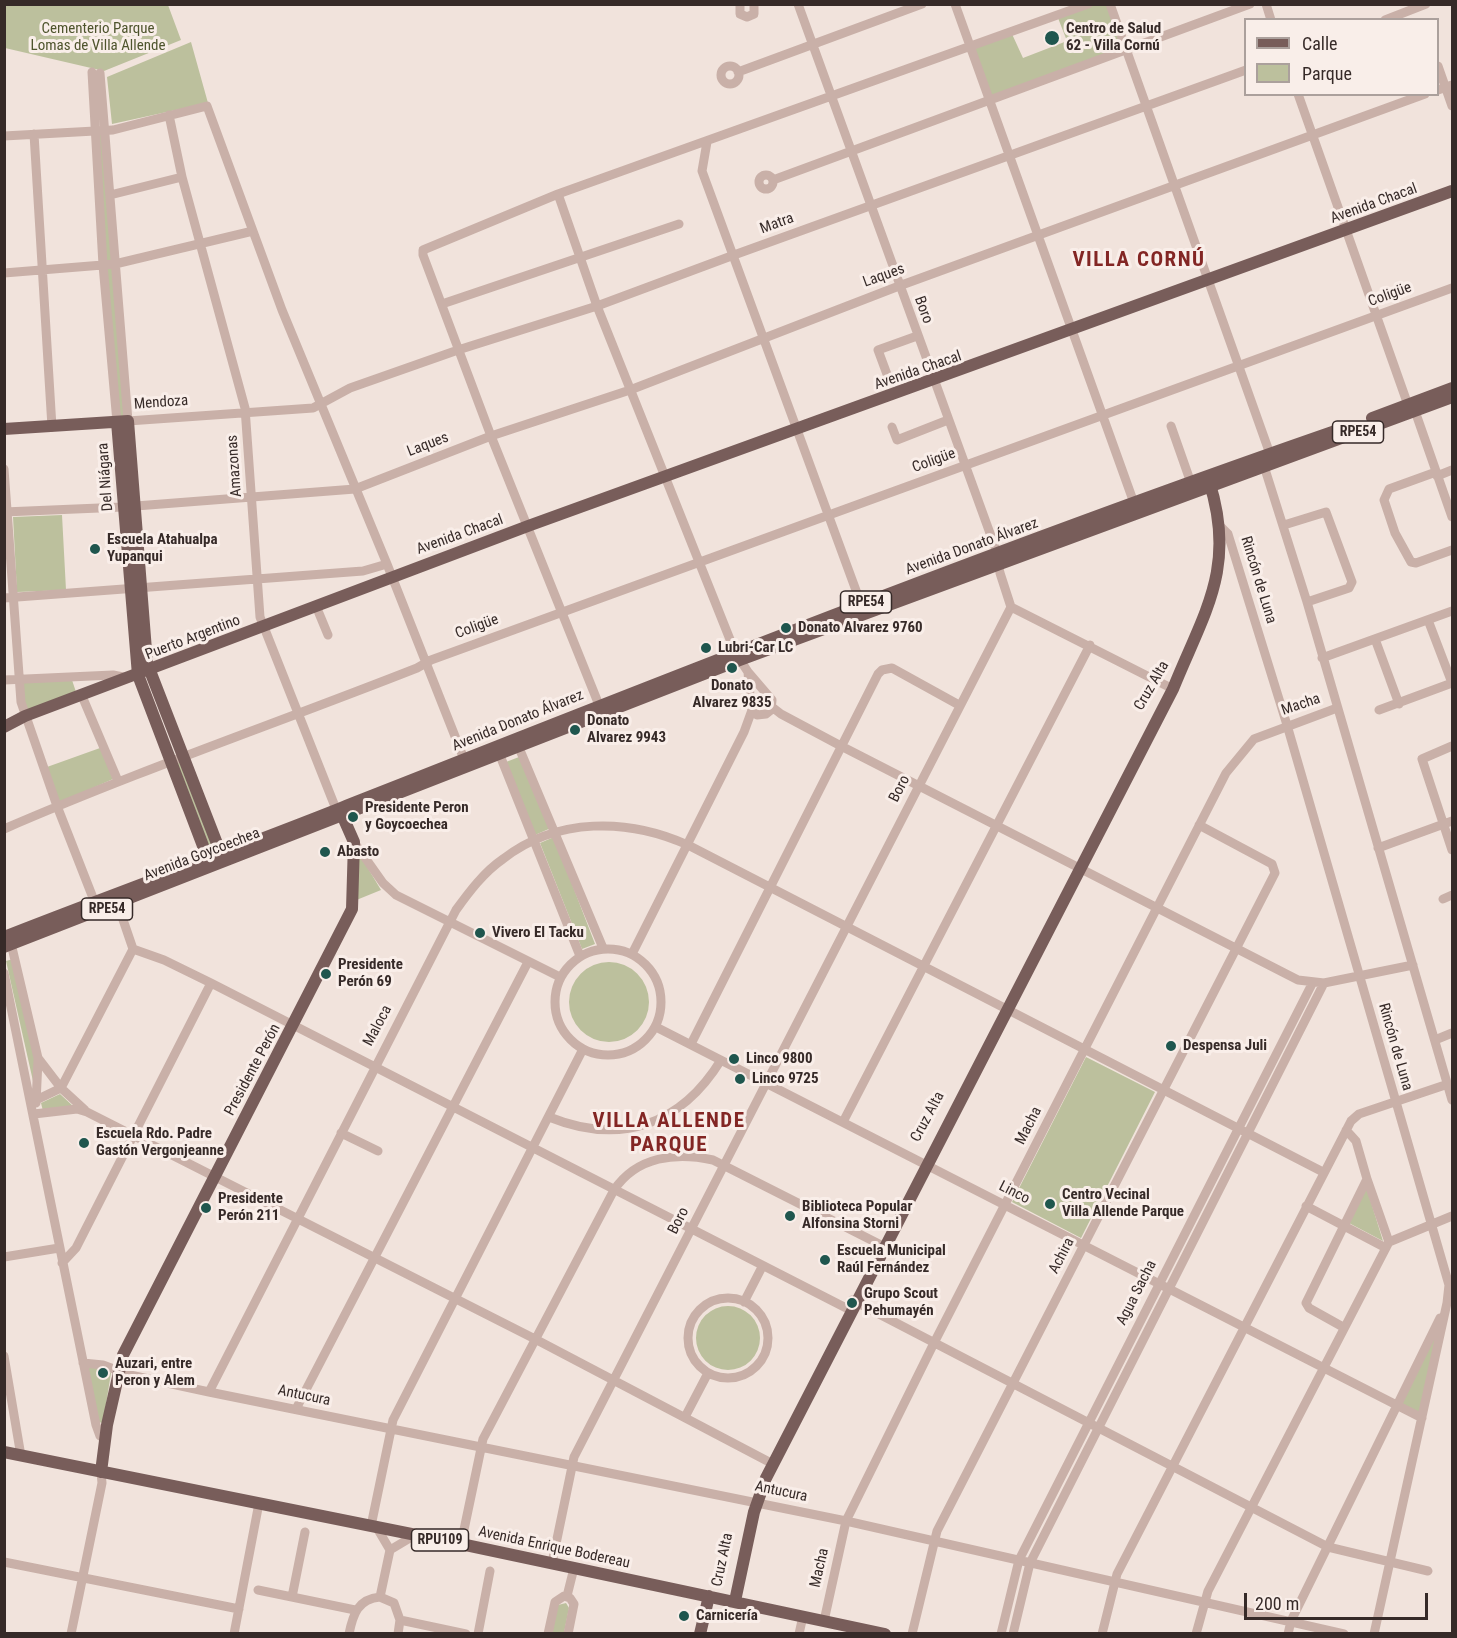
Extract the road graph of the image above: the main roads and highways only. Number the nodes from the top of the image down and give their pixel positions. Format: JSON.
{"nodes":[{"id":1,"x":1452,"y":191,"type":"edge"},
{"id":2,"x":1452,"y":388,"type":"edge"},
{"id":3,"x":1452,"y":397,"type":"edge"},
{"id":4,"x":1412,"y":408,"type":"junction"},
{"id":5,"x":122,"y":421,"type":"joint"},
{"id":6,"x":4,"y":429,"type":"edge"},
{"id":7,"x":1209,"y":482,"type":"junction"},
{"id":8,"x":1220,"y":526,"type":"joint"},
{"id":9,"x":997,"y":559,"type":"junction"},
{"id":10,"x":392,"y":576,"type":"joint"},
{"id":11,"x":738,"y":656,"type":"junction"},
{"id":12,"x":139,"y":675,"type":"junction"},
{"id":13,"x":4,"y":727,"type":"edge"},
{"id":14,"x":517,"y":743,"type":"junction"},
{"id":15,"x":498,"y":750,"type":"junction"},
{"id":16,"x":340,"y":813,"type":"junction"},
{"id":17,"x":216,"y":861,"type":"junction"},
{"id":18,"x":8,"y":947,"type":"edge"},
{"id":19,"x":4,"y":1452,"type":"edge"},
{"id":20,"x":101,"y":1472,"type":"junction"},
{"id":21,"x":709,"y":1596,"type":"junction"},
{"id":22,"x":732,"y":1600,"type":"junction"},
{"id":23,"x":700,"y":1634,"type":"edge"},
{"id":24,"x":885,"y":1634,"type":"edge"}],
"edges":[{"from":1,"to":10,"type":"main road","name":"Avenida Chacal"},
{"from":2,"to":4,"type":"main road","name":"Avenida Donato Álvarez","number":"RPE54"},
{"from":3,"to":4,"type":"main road","name":"Avenida Donato Álvarez","number":"RPE54"},
{"from":4,"to":7,"type":"main road","name":"Avenida Donato Álvarez","number":"RPE54"},
{"from":4,"to":7,"type":"main road","name":"Avenida Donato Álvarez","number":"RPE54"},
{"from":5,"to":6,"type":"main road","name":"Mendoza"},
{"from":5,"to":12,"type":"main road","name":"Del Niágara"},
{"from":7,"to":8,"type":"main road","name":"Rincón de Luna"},
{"from":7,"to":9,"type":"main road","name":"Avenida Donato Álvarez","number":"RPE54"},
{"from":7,"to":9,"type":"main road","name":"Avenida Donato Álvarez","number":"RPE54"},
{"from":8,"to":22,"type":"main road","name":"Cruz Alta"},
{"from":9,"to":11,"type":"main road","name":"Avenida Donato Álvarez","number":"RPE54"},
{"from":9,"to":11,"type":"main road","name":"Avenida Donato Álvarez","number":"RPE54"},
{"from":10,"to":12,"type":"main road","name":"Puerto Argentino"},
{"from":11,"to":14,"type":"main road","name":"Avenida Donato Álvarez","number":"RPE54"},
{"from":11,"to":14,"type":"main road","name":"Avenida Donato Álvarez","number":"RPE54"},
{"from":12,"to":13,"type":"main road","name":"Puerto Argentino"},
{"from":12,"to":17,"type":"main road","name":"Del Niágara"},
{"from":14,"to":15,"type":"main road","name":"Avenida Donato Álvarez","number":"RPE54"},
{"from":15,"to":16,"type":"main road","name":"Avenida Donato Álvarez","number":"RPE54"},
{"from":15,"to":16,"type":"main road","name":"Avenida Donato Álvarez","number":"RPE54"},
{"from":16,"to":17,"type":"main road","name":"Avenida Goycoechea","number":"RPE54"},
{"from":16,"to":20,"type":"main road","name":"Presidente Perón"},
{"from":17,"to":18,"type":"main road","name":"Avenida Goycoechea","number":"RPE54"},
{"from":17,"to":18,"type":"main road","name":"Avenida Goycoechea","number":"RPE54"},
{"from":19,"to":20,"type":"main road","name":"Avenida Enrique Bodereau","number":"RPU109"},
{"from":20,"to":21,"type":"main road","name":"Avenida Enrique Bodereau","number":"RPU109"},
{"from":21,"to":22,"type":"main road","name":"Avenida Enrique Bodereau","number":"RPU109"},
{"from":21,"to":23,"type":"main road","name":"Cruz Alta"},
{"from":22,"to":24,"type":"main road","name":"Avenida Enrique Bodereau","number":"RPU109"}]}
